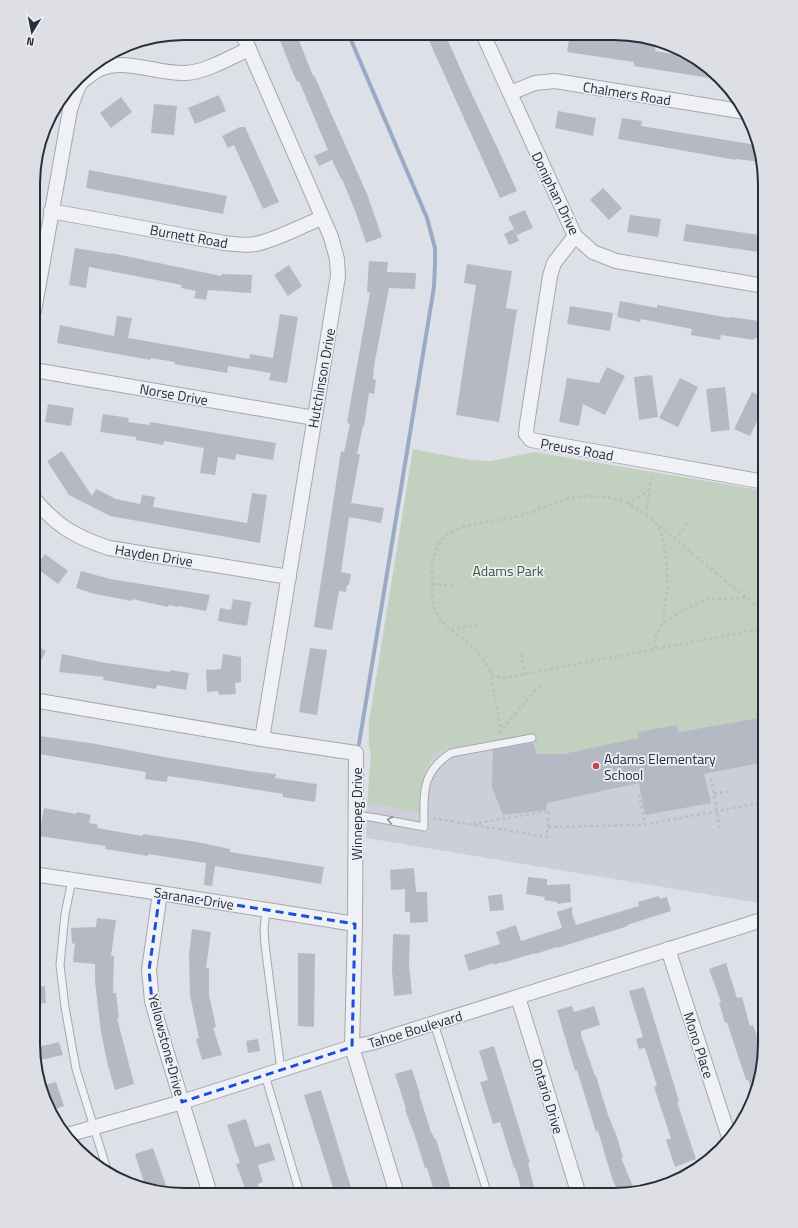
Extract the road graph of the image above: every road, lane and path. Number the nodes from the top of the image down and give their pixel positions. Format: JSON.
{"nodes":[{"id":1,"x":245,"y":40,"type":"edge"},
{"id":2,"x":486,"y":40,"type":"edge"},
{"id":3,"x":249,"y":49,"type":"junction"},
{"id":4,"x":98,"y":69,"type":"edge"},
{"id":5,"x":79,"y":85,"type":"edge"},
{"id":6,"x":510,"y":93,"type":"junction"},
{"id":7,"x":738,"y":111,"type":"edge"},
{"id":8,"x":51,"y":211,"type":"junction"},
{"id":9,"x":322,"y":218,"type":"junction"},
{"id":10,"x":575,"y":236,"type":"junction"},
{"id":11,"x":40,"y":275,"type":"edge"},
{"id":12,"x":758,"y":285,"type":"edge"},
{"id":13,"x":40,"y":371,"type":"edge"},
{"id":14,"x":314,"y":418,"type":"junction"},
{"id":15,"x":653,"y":471,"type":"dead end"},
{"id":16,"x":758,"y":481,"type":"edge"},
{"id":17,"x":651,"y":489,"type":"junction"},
{"id":18,"x":627,"y":503,"type":"junction"},
{"id":19,"x":40,"y":506,"type":"edge"},
{"id":20,"x":646,"y":515,"type":"junction"},
{"id":21,"x":688,"y":523,"type":"dead end"},
{"id":22,"x":659,"y":526,"type":"junction"},
{"id":23,"x":674,"y":539,"type":"junction"},
{"id":24,"x":289,"y":576,"type":"junction"},
{"id":25,"x":432,"y":584,"type":"junction"},
{"id":26,"x":455,"y":586,"type":"dead end"},
{"id":27,"x":746,"y":598,"type":"junction"},
{"id":28,"x":758,"y":607,"type":"edge"},
{"id":29,"x":663,"y":623,"type":"junction"},
{"id":30,"x":480,"y":624,"type":"dead end"},
{"id":31,"x":758,"y":629,"type":"edge"},
{"id":32,"x":451,"y":630,"type":"junction"},
{"id":33,"x":656,"y":649,"type":"junction"},
{"id":34,"x":521,"y":654,"type":"dead end"},
{"id":35,"x":490,"y":670,"type":"junction"},
{"id":36,"x":525,"y":674,"type":"junction"},
{"id":37,"x":544,"y":686,"type":"dead end"},
{"id":38,"x":40,"y":701,"type":"edge"},
{"id":39,"x":501,"y":731,"type":"junction"},
{"id":40,"x":532,"y":738,"type":"dead end"},
{"id":41,"x":262,"y":739,"type":"junction"},
{"id":42,"x":498,"y":744,"type":"junction"},
{"id":43,"x":711,"y":778,"type":"dead end"},
{"id":44,"x":731,"y":791,"type":"dead end"},
{"id":45,"x":640,"y":794,"type":"dead end"},
{"id":46,"x":714,"y":794,"type":"junction"},
{"id":47,"x":758,"y":803,"type":"edge"},
{"id":48,"x":716,"y":811,"type":"junction"},
{"id":49,"x":356,"y":815,"type":"junction"},
{"id":50,"x":424,"y":816,"type":"junction"},
{"id":51,"x":472,"y":824,"type":"junction"},
{"id":52,"x":646,"y":824,"type":"junction"},
{"id":53,"x":548,"y":827,"type":"junction"},
{"id":54,"x":720,"y":830,"type":"dead end"},
{"id":55,"x":40,"y":875,"type":"edge"},
{"id":56,"x":72,"y":880,"type":"junction"},
{"id":57,"x":160,"y":893,"type":"junction"},
{"id":58,"x":266,"y":910,"type":"junction"},
{"id":59,"x":758,"y":921,"type":"edge"},
{"id":60,"x":355,"y":924,"type":"junction"},
{"id":61,"x":668,"y":949,"type":"junction"},
{"id":62,"x":518,"y":997,"type":"junction"},
{"id":63,"x":434,"y":1023,"type":"junction"},
{"id":64,"x":352,"y":1047,"type":"junction"},
{"id":65,"x":281,"y":1070,"type":"junction"},
{"id":66,"x":265,"y":1075,"type":"junction"},
{"id":67,"x":182,"y":1102,"type":"junction"},
{"id":68,"x":93,"y":1128,"type":"junction"},
{"id":69,"x":728,"y":1133,"type":"edge"},
{"id":70,"x":72,"y":1134,"type":"edge"},
{"id":71,"x":105,"y":1165,"type":"edge"},
{"id":72,"x":208,"y":1188,"type":"edge"},
{"id":73,"x":298,"y":1188,"type":"edge"},
{"id":74,"x":395,"y":1188,"type":"edge"},
{"id":75,"x":486,"y":1188,"type":"edge"},
{"id":76,"x":577,"y":1188,"type":"edge"}],
"edges":[{"from":1,"to":3,"type":"street","name":"Hutchinson Drive"},
{"from":2,"to":6,"type":"street","name":"Doniphan Drive"},
{"from":3,"to":4,"type":"street"},
{"from":3,"to":9,"type":"street","name":"Hutchinson Drive"},
{"from":5,"to":8,"type":"street"},
{"from":6,"to":7,"type":"street","name":"Chalmers Road"},
{"from":6,"to":10,"type":"street","name":"Doniphan Drive"},
{"from":8,"to":9,"type":"street","name":"Burnett Road"},
{"from":8,"to":11,"type":"street"},
{"from":9,"to":14,"type":"street","name":"Hutchinson Drive"},
{"from":10,"to":12,"type":"street","name":"Doniphan Drive"},
{"from":10,"to":16,"type":"street","name":"Preuss Road"},
{"from":13,"to":14,"type":"street","name":"Norse Drive"},
{"from":14,"to":24,"type":"street","name":"Hutchinson Drive"},
{"from":15,"to":17,"type":"path"},
{"from":17,"to":18,"type":"path"},
{"from":17,"to":20,"type":"path"},
{"from":18,"to":20,"type":"path"},
{"from":18,"to":25,"type":"path"},
{"from":19,"to":24,"type":"street","name":"Hayden Drive"},
{"from":20,"to":22,"type":"path"},
{"from":21,"to":23,"type":"path"},
{"from":22,"to":23,"type":"path"},
{"from":22,"to":29,"type":"path"},
{"from":23,"to":27,"type":"path"},
{"from":24,"to":41,"type":"street","name":"Hutchinson Drive"},
{"from":25,"to":26,"type":"path"},
{"from":25,"to":32,"type":"path"},
{"from":27,"to":28,"type":"path"},
{"from":27,"to":29,"type":"path"},
{"from":29,"to":33,"type":"path"},
{"from":30,"to":32,"type":"path"},
{"from":31,"to":33,"type":"path"},
{"from":32,"to":35,"type":"path"},
{"from":33,"to":36,"type":"path"},
{"from":34,"to":36,"type":"path"},
{"from":35,"to":36,"type":"path"},
{"from":35,"to":39,"type":"path"},
{"from":37,"to":39,"type":"path"},
{"from":38,"to":41,"type":"street","name":"Winnepeg Drive"},
{"from":39,"to":42,"type":"path"},
{"from":40,"to":42,"type":"lane"},
{"from":41,"to":49,"type":"street","name":"Winnepeg Drive"},
{"from":42,"to":50,"type":"lane"},
{"from":43,"to":46,"type":"path"},
{"from":44,"to":46,"type":"path"},
{"from":45,"to":52,"type":"path"},
{"from":46,"to":48,"type":"path"},
{"from":47,"to":48,"type":"path"},
{"from":48,"to":52,"type":"path"},
{"from":48,"to":54,"type":"path"},
{"from":50,"to":49,"type":"lane","one_way":true},
{"from":49,"to":60,"type":"street","name":"Winnepeg Drive"},
{"from":50,"to":51,"type":"path"},
{"from":51,"to":53,"type":"path"},
{"from":51,"to":53,"type":"path"},
{"from":52,"to":53,"type":"path"},
{"from":55,"to":56,"type":"street","name":"Saranac Drive"},
{"from":56,"to":57,"type":"street","name":"Saranac Drive"},
{"from":56,"to":68,"type":"lane"},
{"from":57,"to":58,"type":"street","name":"Saranac Drive"},
{"from":57,"to":67,"type":"street","name":"Yellowstone Drive"},
{"from":58,"to":60,"type":"street","name":"Saranac Drive"},
{"from":58,"to":65,"type":"lane"},
{"from":59,"to":61,"type":"street","name":"Tahoe Boulevard"},
{"from":60,"to":64,"type":"street","name":"Winnepeg Drive"},
{"from":61,"to":62,"type":"street","name":"Tahoe Boulevard"},
{"from":61,"to":69,"type":"street","name":"Mono Place"},
{"from":62,"to":63,"type":"street","name":"Tahoe Boulevard"},
{"from":62,"to":76,"type":"street","name":"Ontario Drive"},
{"from":63,"to":64,"type":"street","name":"Tahoe Boulevard"},
{"from":63,"to":75,"type":"lane"},
{"from":64,"to":65,"type":"street","name":"Tahoe Boulevard"},
{"from":64,"to":74,"type":"street","name":"Winnepeg Drive"},
{"from":65,"to":66,"type":"street","name":"Tahoe Boulevard"},
{"from":66,"to":67,"type":"street","name":"Tahoe Boulevard"},
{"from":66,"to":73,"type":"lane"},
{"from":67,"to":68,"type":"street","name":"Tahoe Boulevard"},
{"from":67,"to":72,"type":"street","name":"Yellowstone Drive"},
{"from":68,"to":70,"type":"street","name":"Tahoe Boulevard"},
{"from":68,"to":71,"type":"lane"}]}
